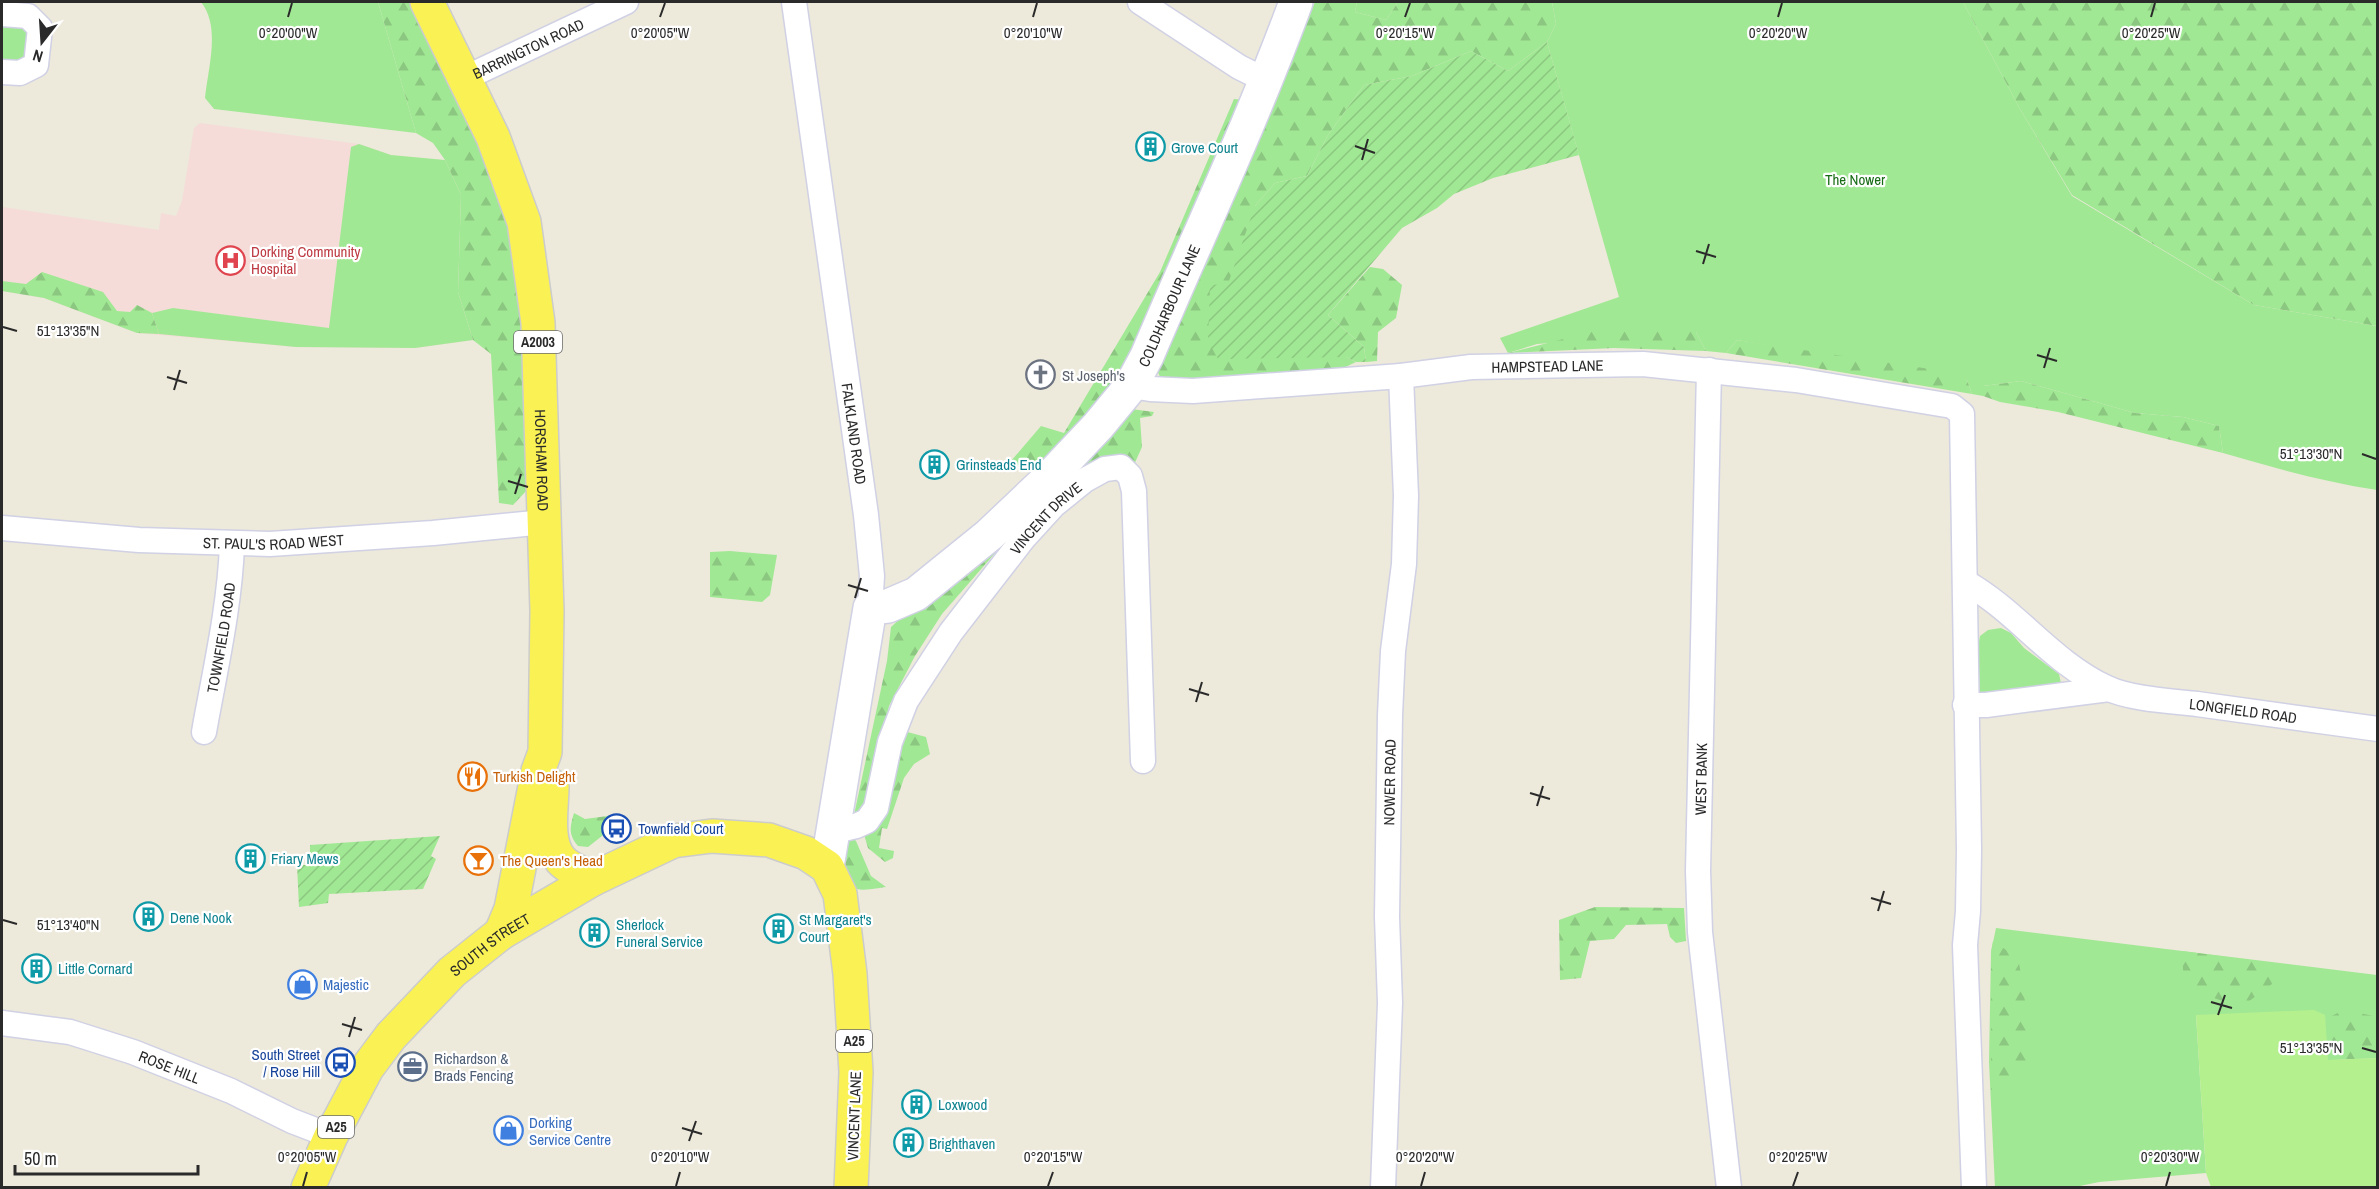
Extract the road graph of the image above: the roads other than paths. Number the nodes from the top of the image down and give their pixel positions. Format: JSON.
{"nodes":[{"id":1,"x":427,"y":2,"type":"edge"},
{"id":2,"x":626,"y":2,"type":"edge"},
{"id":3,"x":794,"y":2,"type":"edge"},
{"id":4,"x":1140,"y":2,"type":"edge"},
{"id":5,"x":1296,"y":2,"type":"edge"},
{"id":6,"x":2,"y":14,"type":"edge"},
{"id":7,"x":2,"y":72,"type":"edge"},
{"id":8,"x":463,"y":79,"type":"junction"},
{"id":9,"x":1267,"y":81,"type":"junction"},
{"id":10,"x":1709,"y":370,"type":"junction"},
{"id":11,"x":1401,"y":376,"type":"junction"},
{"id":12,"x":1131,"y":386,"type":"junction"},
{"id":13,"x":544,"y":522,"type":"junction"},
{"id":14,"x":2,"y":528,"type":"edge"},
{"id":15,"x":232,"y":544,"type":"junction"},
{"id":16,"x":1965,"y":582,"type":"junction"},
{"id":17,"x":870,"y":608,"type":"junction"},
{"id":18,"x":2109,"y":689,"type":"junction"},
{"id":19,"x":1965,"y":705,"type":"junction"},
{"id":20,"x":2378,"y":729,"type":"edge"},
{"id":21,"x":204,"y":732,"type":"dead end"},
{"id":22,"x":545,"y":752,"type":"junction"},
{"id":23,"x":1143,"y":761,"type":"dead end"},
{"id":24,"x":835,"y":831,"type":"junction"},
{"id":25,"x":769,"y":840,"type":"junction"},
{"id":26,"x":827,"y":867,"type":"junction"},
{"id":27,"x":593,"y":879,"type":"junction"},
{"id":28,"x":501,"y":933,"type":"junction"},
{"id":29,"x":2,"y":1023,"type":"edge"},
{"id":30,"x":331,"y":1136,"type":"junction"},
{"id":31,"x":308,"y":1188,"type":"edge"},
{"id":32,"x":851,"y":1188,"type":"edge"},
{"id":33,"x":1383,"y":1188,"type":"edge"},
{"id":34,"x":1729,"y":1188,"type":"edge"},
{"id":35,"x":1974,"y":1188,"type":"edge"}],
"edges":[{"from":1,"to":8,"type":"main road","name":"HORSHAM ROAD","number":"A2003"},
{"from":2,"to":8,"type":"street","name":"BARRINGTON ROAD"},
{"from":3,"to":17,"type":"street","name":"FALKLAND ROAD"},
{"from":4,"to":9,"type":"street"},
{"from":5,"to":9,"type":"street","name":"COLDHARBOUR LANE"},
{"from":6,"to":7,"type":"street"},
{"from":8,"to":13,"type":"main road","name":"HORSHAM ROAD","number":"A2003"},
{"from":9,"to":12,"type":"street","name":"COLDHARBOUR LANE"},
{"from":10,"to":11,"type":"street","name":"HAMPSTEAD LANE"},
{"from":10,"to":16,"type":"street","name":"HAMPSTEAD LANE"},
{"from":10,"to":34,"type":"street","name":"WEST BANK"},
{"from":11,"to":12,"type":"street","name":"HAMPSTEAD LANE"},
{"from":11,"to":33,"type":"street","name":"NOWER ROAD"},
{"from":12,"to":17,"type":"street","name":"COLDHARBOUR LANE"},
{"from":13,"to":15,"type":"street","name":"ST. PAUL'S ROAD WEST"},
{"from":13,"to":22,"type":"main road","name":"HORSHAM ROAD","number":"A2003"},
{"from":14,"to":15,"type":"street","name":"ST. PAUL'S ROAD WEST"},
{"from":15,"to":21,"type":"street","name":"TOWNFIELD ROAD"},
{"from":16,"to":18,"type":"street","name":"LONGFIELD ROAD"},
{"from":16,"to":19,"type":"street"},
{"from":17,"to":24,"type":"street","name":"FALKLAND ROAD"},
{"from":18,"to":19,"type":"street","name":"LONGFIELD ROAD"},
{"from":18,"to":20,"type":"street","name":"LONGFIELD ROAD"},
{"from":19,"to":35,"type":"street"},
{"from":22,"to":27,"type":"main road","number":"A2003"},
{"from":22,"to":28,"type":"main road","name":"HORSHAM ROAD","number":"A2003"},
{"from":23,"to":24,"type":"street","name":"VINCENT DRIVE"},
{"from":24,"to":25,"type":"street","name":"SOUTH STREET"},
{"from":24,"to":26,"type":"street","name":"FALKLAND ROAD"},
{"from":25,"to":26,"type":"main road","name":"SOUTH STREET","number":"A25"},
{"from":25,"to":27,"type":"main road","name":"SOUTH STREET","number":"A25"},
{"from":26,"to":32,"type":"main road","name":"VINCENT LANE","number":"A25"},
{"from":27,"to":28,"type":"main road","name":"SOUTH STREET","number":"A25"},
{"from":28,"to":30,"type":"main road","name":"SOUTH STREET","number":"A25"},
{"from":29,"to":30,"type":"street","name":"ROSE HILL"},
{"from":30,"to":31,"type":"main road","name":"SOUTH STREET","number":"A25"}]}
